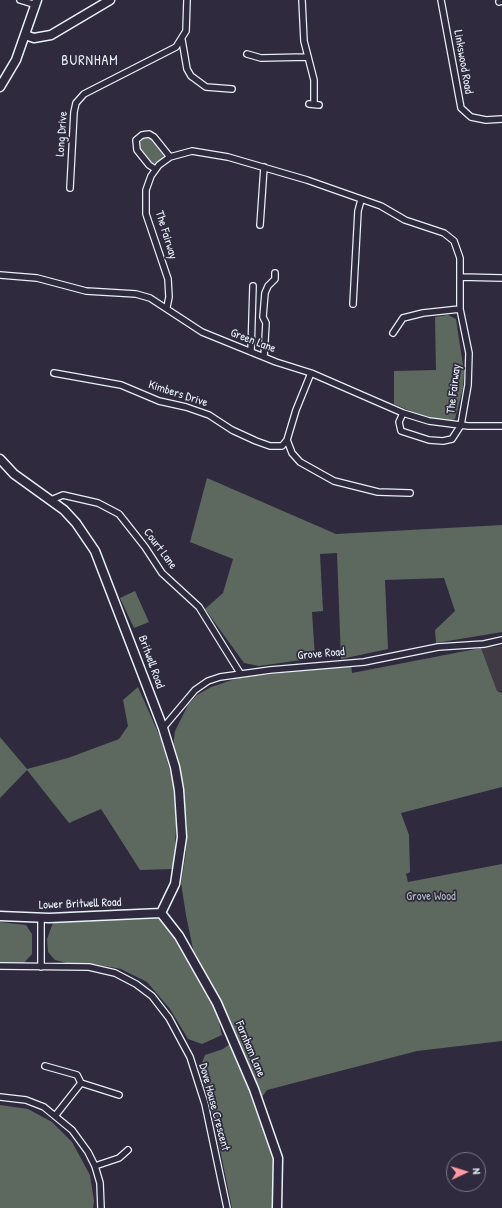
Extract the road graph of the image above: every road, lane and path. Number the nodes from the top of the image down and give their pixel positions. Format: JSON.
{"nodes":[{"id":1,"x":20,"y":0,"type":"edge"},
{"id":2,"x":110,"y":0,"type":"edge"},
{"id":3,"x":187,"y":0,"type":"edge"},
{"id":4,"x":302,"y":0,"type":"edge"},
{"id":5,"x":441,"y":0,"type":"edge"},
{"id":6,"x":37,"y":3,"type":"edge"},
{"id":7,"x":25,"y":35,"type":"junction"},
{"id":8,"x":182,"y":40,"type":"junction"},
{"id":9,"x":247,"y":54,"type":"dead end"},
{"id":10,"x":307,"y":57,"type":"junction"},
{"id":11,"x":0,"y":87,"type":"edge"},
{"id":12,"x":232,"y":88,"type":"dead end"},
{"id":13,"x":314,"y":104,"type":"dead end"},
{"id":14,"x":502,"y":119,"type":"edge"},
{"id":15,"x":170,"y":157,"type":"junction"},
{"id":16,"x":264,"y":167,"type":"junction"},
{"id":17,"x":155,"y":169,"type":"junction"},
{"id":18,"x":70,"y":188,"type":"dead end"},
{"id":19,"x":361,"y":200,"type":"junction"},
{"id":20,"x":260,"y":224,"type":"dead end"},
{"id":21,"x":275,"y":273,"type":"dead end"},
{"id":22,"x":0,"y":275,"type":"edge"},
{"id":23,"x":460,"y":277,"type":"junction"},
{"id":24,"x":502,"y":278,"type":"edge"},
{"id":25,"x":253,"y":286,"type":"dead end"},
{"id":26,"x":353,"y":304,"type":"dead end"},
{"id":27,"x":167,"y":307,"type":"junction"},
{"id":28,"x":460,"y":309,"type":"junction"},
{"id":29,"x":393,"y":333,"type":"dead end"},
{"id":30,"x":251,"y":352,"type":"junction"},
{"id":31,"x":264,"y":357,"type":"junction"},
{"id":32,"x":54,"y":373,"type":"dead end"},
{"id":33,"x":311,"y":373,"type":"junction"},
{"id":34,"x":403,"y":413,"type":"junction"},
{"id":35,"x":461,"y":425,"type":"junction"},
{"id":36,"x":502,"y":426,"type":"edge"},
{"id":37,"x":287,"y":440,"type":"junction"},
{"id":38,"x":0,"y":459,"type":"edge"},
{"id":39,"x":410,"y":493,"type":"dead end"},
{"id":40,"x":51,"y":500,"type":"junction"},
{"id":41,"x":502,"y":640,"type":"edge"},
{"id":42,"x":240,"y":673,"type":"junction"},
{"id":43,"x":163,"y":728,"type":"junction"},
{"id":44,"x":161,"y":913,"type":"junction"},
{"id":45,"x":0,"y":916,"type":"edge"},
{"id":46,"x":41,"y":918,"type":"junction"},
{"id":47,"x":0,"y":966,"type":"edge"},
{"id":48,"x":41,"y":967,"type":"junction"},
{"id":49,"x":45,"y":1066,"type":"dead end"},
{"id":50,"x":81,"y":1083,"type":"junction"},
{"id":51,"x":118,"y":1095,"type":"dead end"},
{"id":52,"x":0,"y":1097,"type":"edge"},
{"id":53,"x":55,"y":1116,"type":"junction"},
{"id":54,"x":128,"y":1150,"type":"dead end"},
{"id":55,"x":95,"y":1166,"type":"junction"},
{"id":56,"x":101,"y":1208,"type":"edge"},
{"id":57,"x":227,"y":1208,"type":"edge"},
{"id":58,"x":277,"y":1208,"type":"edge"}],
"edges":[{"from":1,"to":6,"type":"street"},
{"from":2,"to":7,"type":"street"},
{"from":3,"to":8,"type":"street"},
{"from":4,"to":10,"type":"street"},
{"from":5,"to":14,"type":"street","name":"Linkswood Road"},
{"from":6,"to":7,"type":"street"},
{"from":7,"to":11,"type":"street"},
{"from":8,"to":12,"type":"street"},
{"from":8,"to":18,"type":"street","name":"Long Drive"},
{"from":9,"to":10,"type":"street"},
{"from":10,"to":13,"type":"street"},
{"from":15,"to":16,"type":"street","name":"The Fairway"},
{"from":15,"to":17,"type":"street","name":"The Fairway"},
{"from":15,"to":17,"type":"street"},
{"from":16,"to":19,"type":"street","name":"The Fairway"},
{"from":16,"to":20,"type":"street"},
{"from":17,"to":27,"type":"street","name":"The Fairway"},
{"from":19,"to":23,"type":"street","name":"The Fairway"},
{"from":19,"to":26,"type":"street"},
{"from":21,"to":31,"type":"street"},
{"from":22,"to":27,"type":"street","name":"Green Lane"},
{"from":23,"to":24,"type":"street"},
{"from":23,"to":28,"type":"street","name":"The Fairway"},
{"from":25,"to":30,"type":"street"},
{"from":27,"to":30,"type":"street","name":"Green Lane"},
{"from":28,"to":29,"type":"street"},
{"from":28,"to":35,"type":"street","name":"The Fairway"},
{"from":30,"to":31,"type":"street","name":"Green Lane"},
{"from":31,"to":33,"type":"street","name":"Green Lane"},
{"from":32,"to":37,"type":"street","name":"Kimbers Drive"},
{"from":33,"to":34,"type":"street","name":"Green Lane"},
{"from":33,"to":37,"type":"street"},
{"from":34,"to":35,"type":"street","name":"Green Lane"},
{"from":34,"to":35,"type":"street"},
{"from":35,"to":36,"type":"street","name":"Green Lane"},
{"from":37,"to":39,"type":"street"},
{"from":38,"to":40,"type":"street","name":"Britwell Road"},
{"from":40,"to":42,"type":"street","name":"Court Lane"},
{"from":40,"to":43,"type":"street","name":"Britwell Road"},
{"from":41,"to":42,"type":"street","name":"Grove Road"},
{"from":42,"to":43,"type":"street","name":"Grove Road"},
{"from":43,"to":44,"type":"street","name":"Britwell Road"},
{"from":44,"to":46,"type":"street","name":"Lower Britwell Road"},
{"from":44,"to":58,"type":"street","name":"Farnham Lane"},
{"from":45,"to":46,"type":"street","name":"Lower Britwell Road"},
{"from":46,"to":48,"type":"street"},
{"from":47,"to":48,"type":"street","name":"Dove House Crescent"},
{"from":48,"to":57,"type":"street","name":"Dove House Crescent"},
{"from":49,"to":50,"type":"street"},
{"from":50,"to":51,"type":"street"},
{"from":50,"to":53,"type":"street"},
{"from":52,"to":53,"type":"street"},
{"from":53,"to":55,"type":"street"},
{"from":54,"to":55,"type":"street"},
{"from":55,"to":56,"type":"street"}]}
